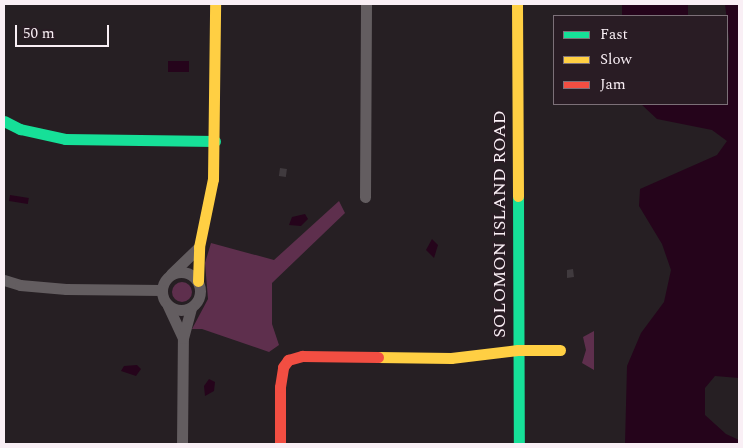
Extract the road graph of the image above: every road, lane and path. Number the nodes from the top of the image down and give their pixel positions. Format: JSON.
{"nodes":[{"id":1,"x":215,"y":4,"type":"edge"},
{"id":2,"x":366,"y":4,"type":"edge"},
{"id":3,"x":517,"y":4,"type":"edge"},
{"id":4,"x":4,"y":121,"type":"edge"},
{"id":5,"x":215,"y":141,"type":"junction"},
{"id":6,"x":365,"y":197,"type":"dead end"},
{"id":7,"x":199,"y":247,"type":"junction"},
{"id":8,"x":167,"y":278,"type":"junction"},
{"id":9,"x":4,"y":280,"type":"edge"},
{"id":10,"x":198,"y":281,"type":"junction"},
{"id":11,"x":162,"y":290,"type":"junction"},
{"id":12,"x":168,"y":305,"type":"junction"},
{"id":13,"x":191,"y":308,"type":"junction"},
{"id":14,"x":183,"y":338,"type":"junction"},
{"id":15,"x":518,"y":350,"type":"junction"},
{"id":16,"x":560,"y":350,"type":"dead end"},
{"id":17,"x":182,"y":444,"type":"edge"},
{"id":18,"x":280,"y":444,"type":"edge"},
{"id":19,"x":519,"y":444,"type":"edge"}],
"edges":[{"from":1,"to":5,"type":"street"},
{"from":2,"to":6,"type":"street"},
{"from":3,"to":15,"type":"street","name":"SOLOMON ISLAND ROAD"},
{"from":4,"to":5,"type":"street"},
{"from":5,"to":7,"type":"street"},
{"from":7,"to":8,"type":"street"},
{"from":7,"to":10,"type":"street"},
{"from":8,"to":10,"type":"street"},
{"from":8,"to":11,"type":"street"},
{"from":9,"to":11,"type":"street"},
{"from":10,"to":13,"type":"street"},
{"from":11,"to":12,"type":"street"},
{"from":12,"to":13,"type":"street"},
{"from":12,"to":14,"type":"street"},
{"from":13,"to":14,"type":"street"},
{"from":14,"to":17,"type":"street"},
{"from":15,"to":16,"type":"street"},
{"from":15,"to":18,"type":"street"},
{"from":15,"to":19,"type":"street","name":"SOLOMON ISLAND ROAD"}]}
